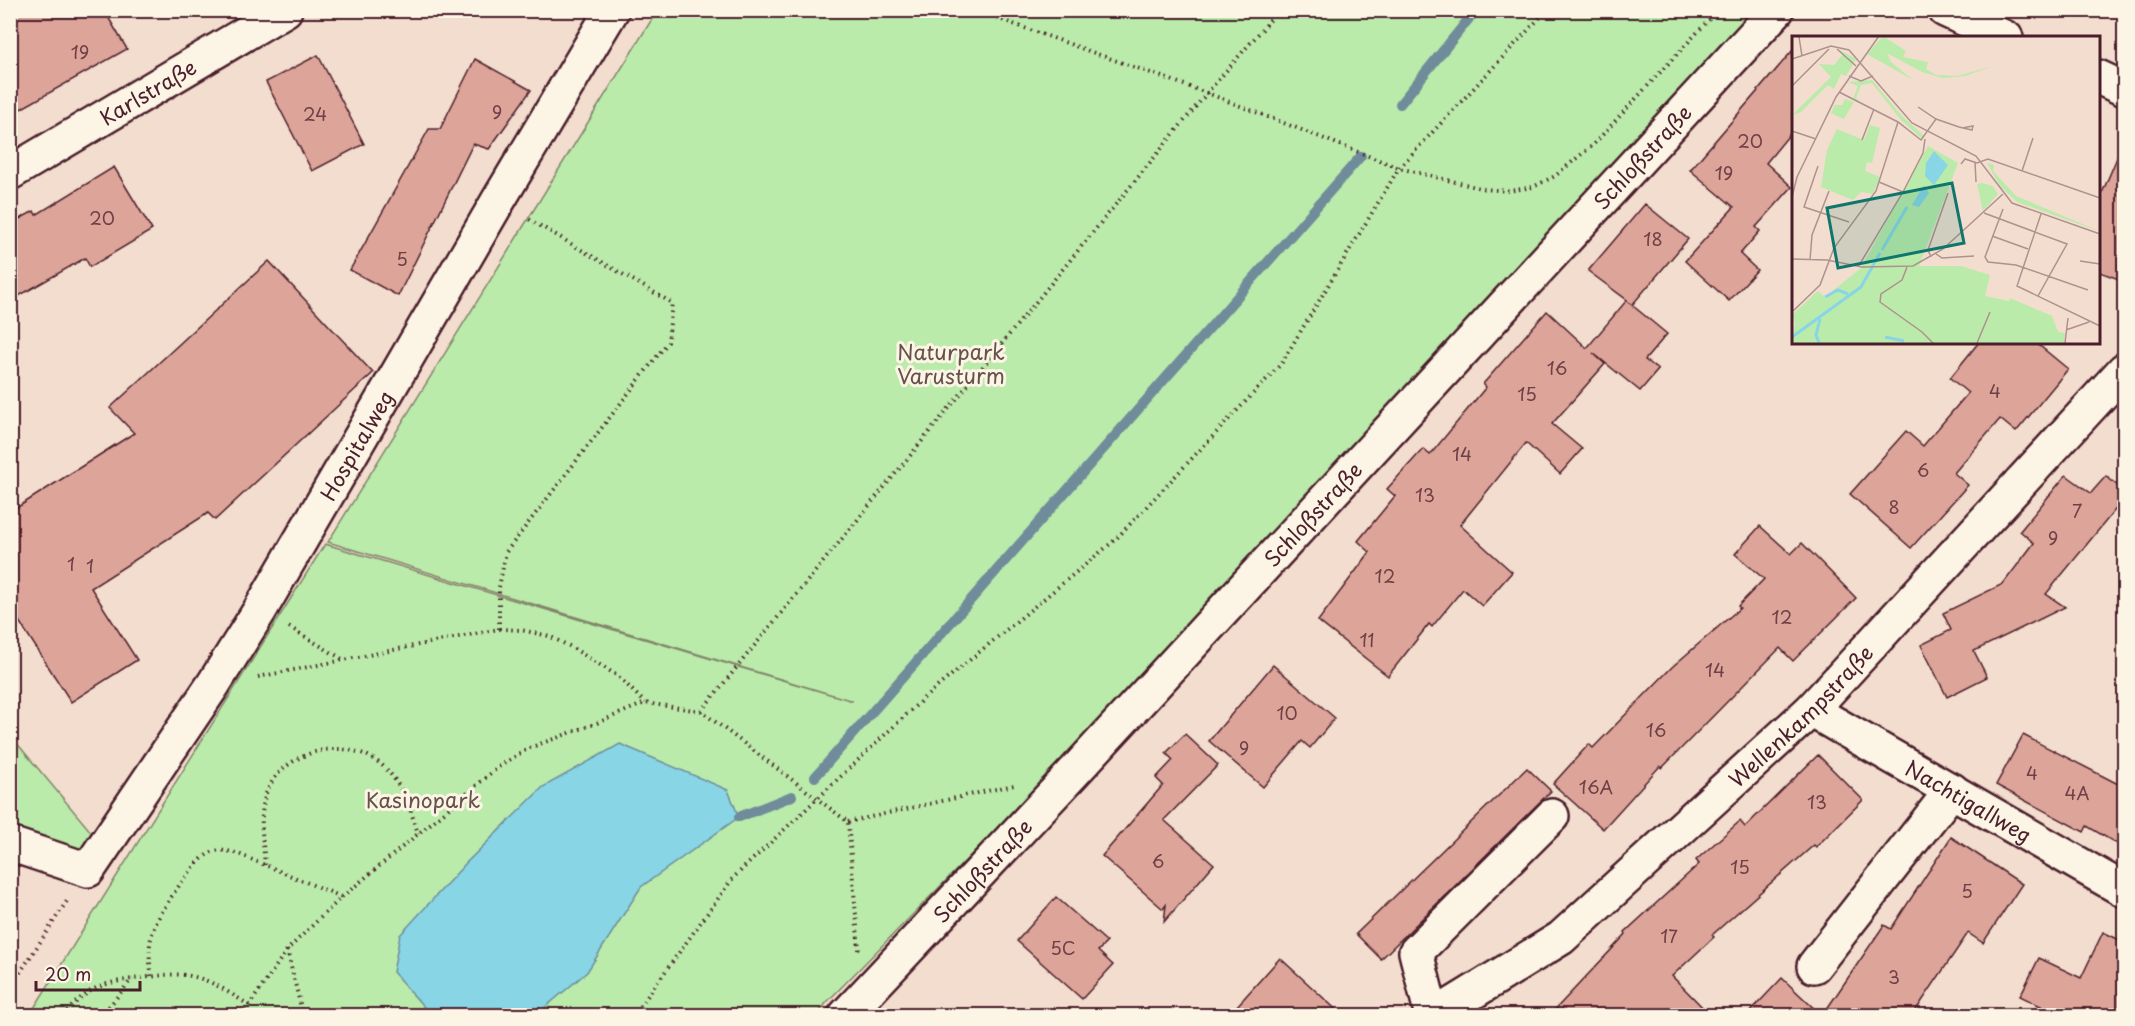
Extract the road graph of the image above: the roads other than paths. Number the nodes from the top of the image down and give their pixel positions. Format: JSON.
{"nodes":[{"id":1,"x":285,"y":10,"type":"edge"},
{"id":2,"x":612,"y":10,"type":"edge"},
{"id":3,"x":1777,"y":10,"type":"edge"},
{"id":4,"x":1945,"y":10,"type":"edge"},
{"id":5,"x":2002,"y":36,"type":"edge"},
{"id":6,"x":2099,"y":78,"type":"edge"},
{"id":7,"x":2124,"y":89,"type":"edge"},
{"id":8,"x":10,"y":173,"type":"edge"},
{"id":9,"x":2124,"y":370,"type":"edge"},
{"id":10,"x":1811,"y":710,"type":"junction"},
{"id":11,"x":1952,"y":789,"type":"junction"},
{"id":12,"x":1552,"y":816,"type":"dead end"},
{"id":13,"x":10,"y":844,"type":"edge"},
{"id":14,"x":2124,"y":890,"type":"edge"},
{"id":15,"x":1814,"y":966,"type":"dead end"},
{"id":16,"x":854,"y":1005,"type":"edge"},
{"id":17,"x":1433,"y":1016,"type":"edge"}],
"edges":[{"from":1,"to":8,"type":"street","name":"Karlstraße"},
{"from":2,"to":13,"type":"street","name":"Hospitalweg"},
{"from":3,"to":16,"type":"street","name":"Schloßstraße"},
{"from":4,"to":5,"type":"street"},
{"from":6,"to":7,"type":"street"},
{"from":9,"to":10,"type":"street","name":"Wellenkampstraße"},
{"from":10,"to":11,"type":"street","name":"Nachtigallweg"},
{"from":10,"to":17,"type":"street","name":"Wellenkampstraße"},
{"from":11,"to":14,"type":"street","name":"Nachtigallweg"},
{"from":11,"to":15,"type":"street"},
{"from":12,"to":17,"type":"street"}]}
